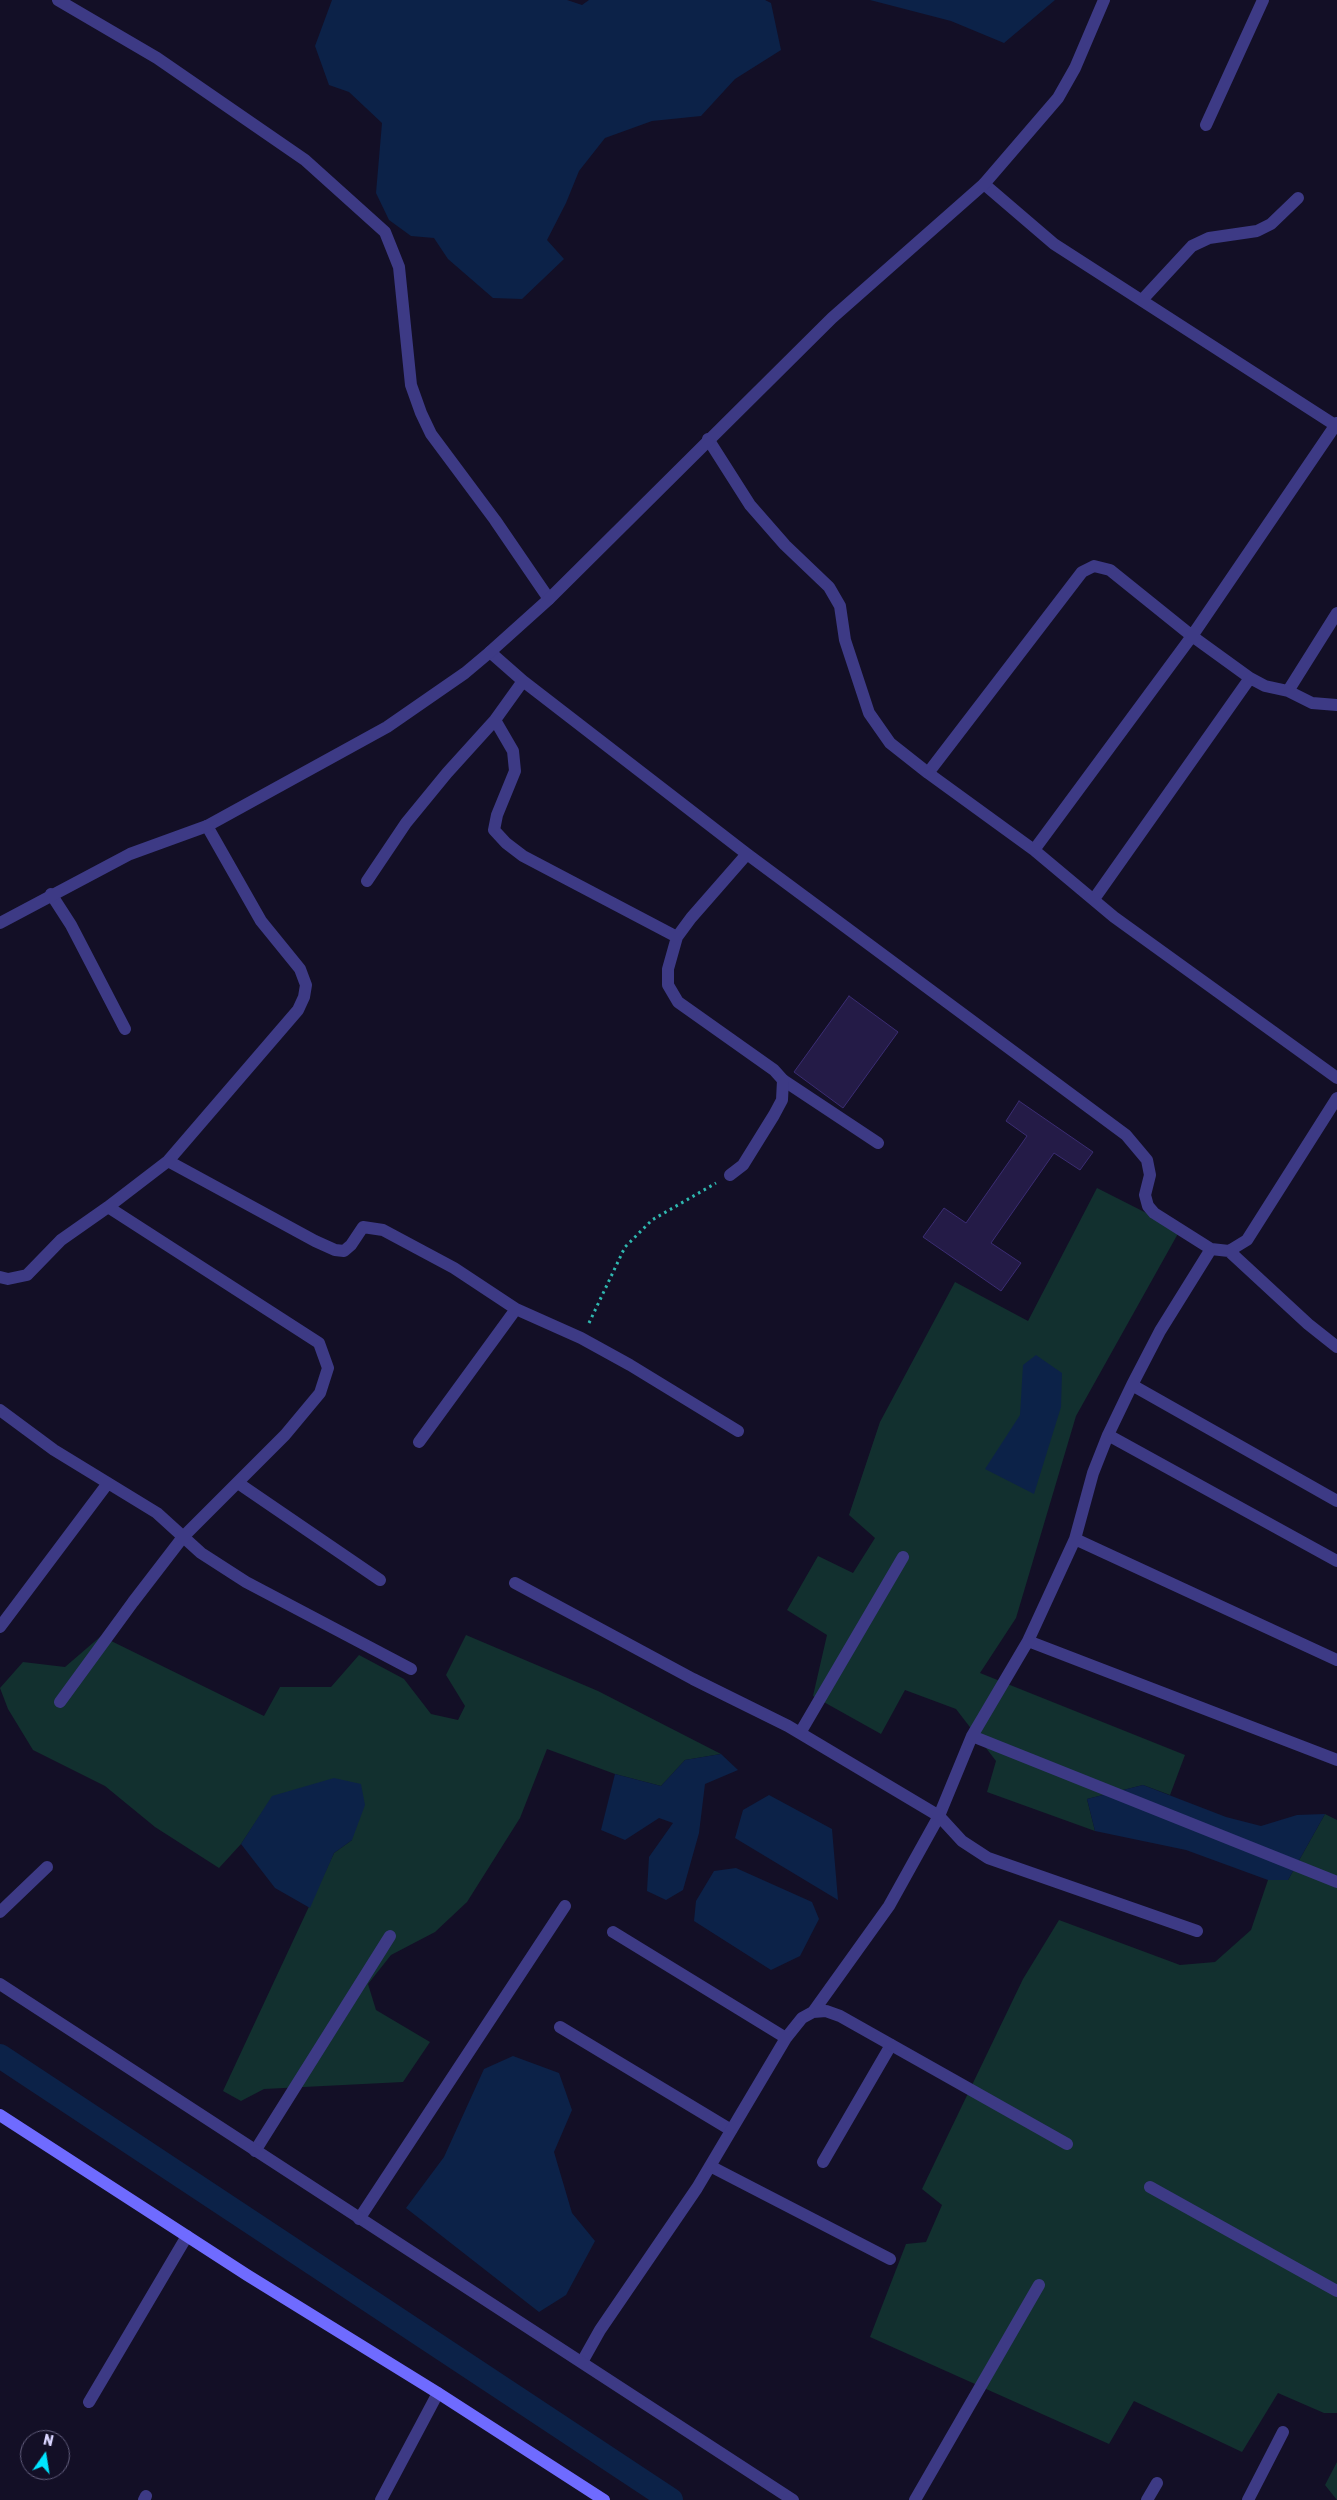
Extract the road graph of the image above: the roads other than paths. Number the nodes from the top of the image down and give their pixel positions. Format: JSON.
{"nodes":[{"id":1,"x":58,"y":0,"type":"edge"},
{"id":2,"x":1104,"y":0,"type":"edge"},
{"id":3,"x":1263,"y":0,"type":"edge"},
{"id":4,"x":1206,"y":125,"type":"dead end"},
{"id":5,"x":984,"y":184,"type":"junction"},
{"id":6,"x":1298,"y":198,"type":"dead end"},
{"id":7,"x":1142,"y":300,"type":"junction"},
{"id":8,"x":1336,"y":424,"type":"edge"},
{"id":9,"x":708,"y":439,"type":"junction"},
{"id":10,"x":548,"y":599,"type":"junction"},
{"id":11,"x":1337,"y":613,"type":"edge"},
{"id":12,"x":1192,"y":636,"type":"junction"},
{"id":13,"x":490,"y":652,"type":"junction"},
{"id":14,"x":1250,"y":678,"type":"junction"},
{"id":15,"x":523,"y":681,"type":"junction"},
{"id":16,"x":1288,"y":691,"type":"junction"},
{"id":17,"x":1337,"y":706,"type":"edge"},
{"id":18,"x":496,"y":720,"type":"junction"},
{"id":19,"x":928,"y":774,"type":"junction"},
{"id":20,"x":207,"y":826,"type":"junction"},
{"id":21,"x":1034,"y":850,"type":"junction"},
{"id":22,"x":747,"y":854,"type":"junction"},
{"id":23,"x":367,"y":881,"type":"dead end"},
{"id":24,"x":51,"y":894,"type":"junction"},
{"id":25,"x":1094,"y":899,"type":"junction"},
{"id":26,"x":0,"y":923,"type":"edge"},
{"id":27,"x":678,"y":937,"type":"junction"},
{"id":28,"x":125,"y":1029,"type":"dead end"},
{"id":29,"x":1337,"y":1078,"type":"edge"},
{"id":30,"x":783,"y":1080,"type":"junction"},
{"id":31,"x":1337,"y":1098,"type":"edge"},
{"id":32,"x":878,"y":1143,"type":"dead end"},
{"id":33,"x":168,"y":1161,"type":"junction"},
{"id":34,"x":730,"y":1175,"type":"road end"},
{"id":35,"x":108,"y":1207,"type":"junction"},
{"id":36,"x":1211,"y":1249,"type":"junction"},
{"id":37,"x":1229,"y":1251,"type":"junction"},
{"id":38,"x":0,"y":1277,"type":"edge"},
{"id":39,"x":516,"y":1309,"type":"junction"},
{"id":40,"x":1337,"y":1347,"type":"edge"},
{"id":41,"x":1132,"y":1385,"type":"junction"},
{"id":42,"x":0,"y":1410,"type":"edge"},
{"id":43,"x":738,"y":1431,"type":"dead end"},
{"id":44,"x":1108,"y":1436,"type":"junction"},
{"id":45,"x":419,"y":1442,"type":"dead end"},
{"id":46,"x":108,"y":1483,"type":"junction"},
{"id":47,"x":238,"y":1483,"type":"junction"},
{"id":48,"x":1337,"y":1501,"type":"edge"},
{"id":49,"x":183,"y":1537,"type":"junction"},
{"id":50,"x":1076,"y":1539,"type":"junction"},
{"id":51,"x":903,"y":1557,"type":"dead end"},
{"id":52,"x":1337,"y":1561,"type":"edge"},
{"id":53,"x":380,"y":1580,"type":"dead end"},
{"id":54,"x":515,"y":1583,"type":"dead end"},
{"id":55,"x":0,"y":1627,"type":"edge"},
{"id":56,"x":1028,"y":1641,"type":"junction"},
{"id":57,"x":1337,"y":1660,"type":"edge"},
{"id":58,"x":411,"y":1669,"type":"dead end"},
{"id":59,"x":60,"y":1702,"type":"dead end"},
{"id":60,"x":800,"y":1733,"type":"junction"},
{"id":61,"x":972,"y":1736,"type":"junction"},
{"id":62,"x":1337,"y":1760,"type":"edge"},
{"id":63,"x":939,"y":1816,"type":"junction"},
{"id":64,"x":47,"y":1867,"type":"dead end"},
{"id":65,"x":1337,"y":1882,"type":"edge"},
{"id":66,"x":565,"y":1906,"type":"dead end"},
{"id":67,"x":0,"y":1912,"type":"edge"},
{"id":68,"x":1197,"y":1931,"type":"dead end"},
{"id":69,"x":613,"y":1932,"type":"dead end"},
{"id":70,"x":390,"y":1936,"type":"dead end"},
{"id":71,"x":0,"y":1984,"type":"edge"},
{"id":72,"x":814,"y":2012,"type":"junction"},
{"id":73,"x":560,"y":2027,"type":"dead end"},
{"id":74,"x":786,"y":2038,"type":"junction"},
{"id":75,"x":891,"y":2045,"type":"junction"},
{"id":76,"x":0,"y":2115,"type":"edge"},
{"id":77,"x":731,"y":2130,"type":"junction"},
{"id":78,"x":1067,"y":2144,"type":"dead end"},
{"id":79,"x":255,"y":2150,"type":"junction"},
{"id":80,"x":823,"y":2162,"type":"dead end"},
{"id":81,"x":710,"y":2166,"type":"junction"},
{"id":82,"x":1150,"y":2188,"type":"dead end"},
{"id":83,"x":359,"y":2219,"type":"junction"},
{"id":84,"x":187,"y":2236,"type":"junction"},
{"id":85,"x":890,"y":2259,"type":"dead end"},
{"id":86,"x":1039,"y":2285,"type":"dead end"},
{"id":87,"x":1337,"y":2290,"type":"edge"},
{"id":88,"x":582,"y":2362,"type":"junction"},
{"id":89,"x":438,"y":2393,"type":"junction"},
{"id":90,"x":89,"y":2402,"type":"dead end"},
{"id":91,"x":1283,"y":2432,"type":"dead end"},
{"id":92,"x":1157,"y":2483,"type":"dead end"},
{"id":93,"x":381,"y":2500,"type":"edge"},
{"id":94,"x":604,"y":2500,"type":"edge"},
{"id":95,"x":793,"y":2500,"type":"edge"},
{"id":96,"x":915,"y":2500,"type":"edge"},
{"id":97,"x":1148,"y":2500,"type":"edge"},
{"id":98,"x":1248,"y":2500,"type":"edge"}],
"edges":[{"from":1,"to":10,"type":"street"},
{"from":2,"to":5,"type":"street"},
{"from":3,"to":4,"type":"street"},
{"from":5,"to":7,"type":"street"},
{"from":5,"to":9,"type":"street"},
{"from":6,"to":7,"type":"street"},
{"from":7,"to":8,"type":"street"},
{"from":8,"to":12,"type":"street"},
{"from":9,"to":10,"type":"street"},
{"from":9,"to":19,"type":"street"},
{"from":10,"to":13,"type":"street"},
{"from":11,"to":16,"type":"street"},
{"from":12,"to":14,"type":"street"},
{"from":12,"to":19,"type":"street"},
{"from":12,"to":21,"type":"street"},
{"from":13,"to":15,"type":"street"},
{"from":13,"to":20,"type":"street"},
{"from":14,"to":16,"type":"street"},
{"from":14,"to":25,"type":"street"},
{"from":15,"to":18,"type":"street"},
{"from":15,"to":22,"type":"street"},
{"from":16,"to":17,"type":"street"},
{"from":18,"to":23,"type":"street"},
{"from":18,"to":27,"type":"street"},
{"from":19,"to":21,"type":"street"},
{"from":20,"to":24,"type":"street"},
{"from":20,"to":33,"type":"street"},
{"from":21,"to":25,"type":"street"},
{"from":22,"to":27,"type":"street"},
{"from":22,"to":36,"type":"street"},
{"from":24,"to":26,"type":"street"},
{"from":24,"to":28,"type":"street"},
{"from":25,"to":29,"type":"street"},
{"from":27,"to":30,"type":"street"},
{"from":30,"to":32,"type":"street"},
{"from":30,"to":34,"type":"street"},
{"from":31,"to":37,"type":"street"},
{"from":33,"to":35,"type":"street"},
{"from":33,"to":39,"type":"street"},
{"from":35,"to":38,"type":"street"},
{"from":35,"to":47,"type":"street"},
{"from":36,"to":37,"type":"street"},
{"from":36,"to":41,"type":"street"},
{"from":37,"to":40,"type":"street"},
{"from":39,"to":43,"type":"street"},
{"from":39,"to":45,"type":"street"},
{"from":41,"to":44,"type":"street"},
{"from":41,"to":48,"type":"street"},
{"from":42,"to":46,"type":"street"},
{"from":44,"to":50,"type":"street"},
{"from":44,"to":52,"type":"street"},
{"from":46,"to":49,"type":"street"},
{"from":46,"to":55,"type":"street"},
{"from":47,"to":49,"type":"street"},
{"from":47,"to":53,"type":"street"},
{"from":49,"to":58,"type":"street"},
{"from":49,"to":59,"type":"street"},
{"from":50,"to":56,"type":"street"},
{"from":50,"to":57,"type":"street"},
{"from":51,"to":60,"type":"street"},
{"from":54,"to":60,"type":"street"},
{"from":56,"to":61,"type":"street"},
{"from":56,"to":62,"type":"street"},
{"from":60,"to":63,"type":"street"},
{"from":61,"to":63,"type":"street"},
{"from":61,"to":65,"type":"street"},
{"from":63,"to":68,"type":"street"},
{"from":63,"to":72,"type":"street"},
{"from":64,"to":67,"type":"street"},
{"from":66,"to":83,"type":"street"},
{"from":69,"to":74,"type":"street"},
{"from":70,"to":79,"type":"street"},
{"from":71,"to":79,"type":"street"},
{"from":72,"to":74,"type":"street"},
{"from":72,"to":75,"type":"street"},
{"from":73,"to":77,"type":"street"},
{"from":74,"to":77,"type":"street"},
{"from":75,"to":78,"type":"street"},
{"from":75,"to":80,"type":"street"},
{"from":76,"to":84,"type":"main road"},
{"from":77,"to":81,"type":"street"},
{"from":79,"to":83,"type":"street"},
{"from":81,"to":85,"type":"street"},
{"from":81,"to":88,"type":"street"},
{"from":82,"to":87,"type":"street"},
{"from":83,"to":88,"type":"street"},
{"from":84,"to":89,"type":"main road"},
{"from":84,"to":90,"type":"street"},
{"from":86,"to":96,"type":"street"},
{"from":88,"to":95,"type":"street"},
{"from":89,"to":93,"type":"street"},
{"from":89,"to":94,"type":"main road"},
{"from":91,"to":98,"type":"street"},
{"from":92,"to":97,"type":"street"}]}
